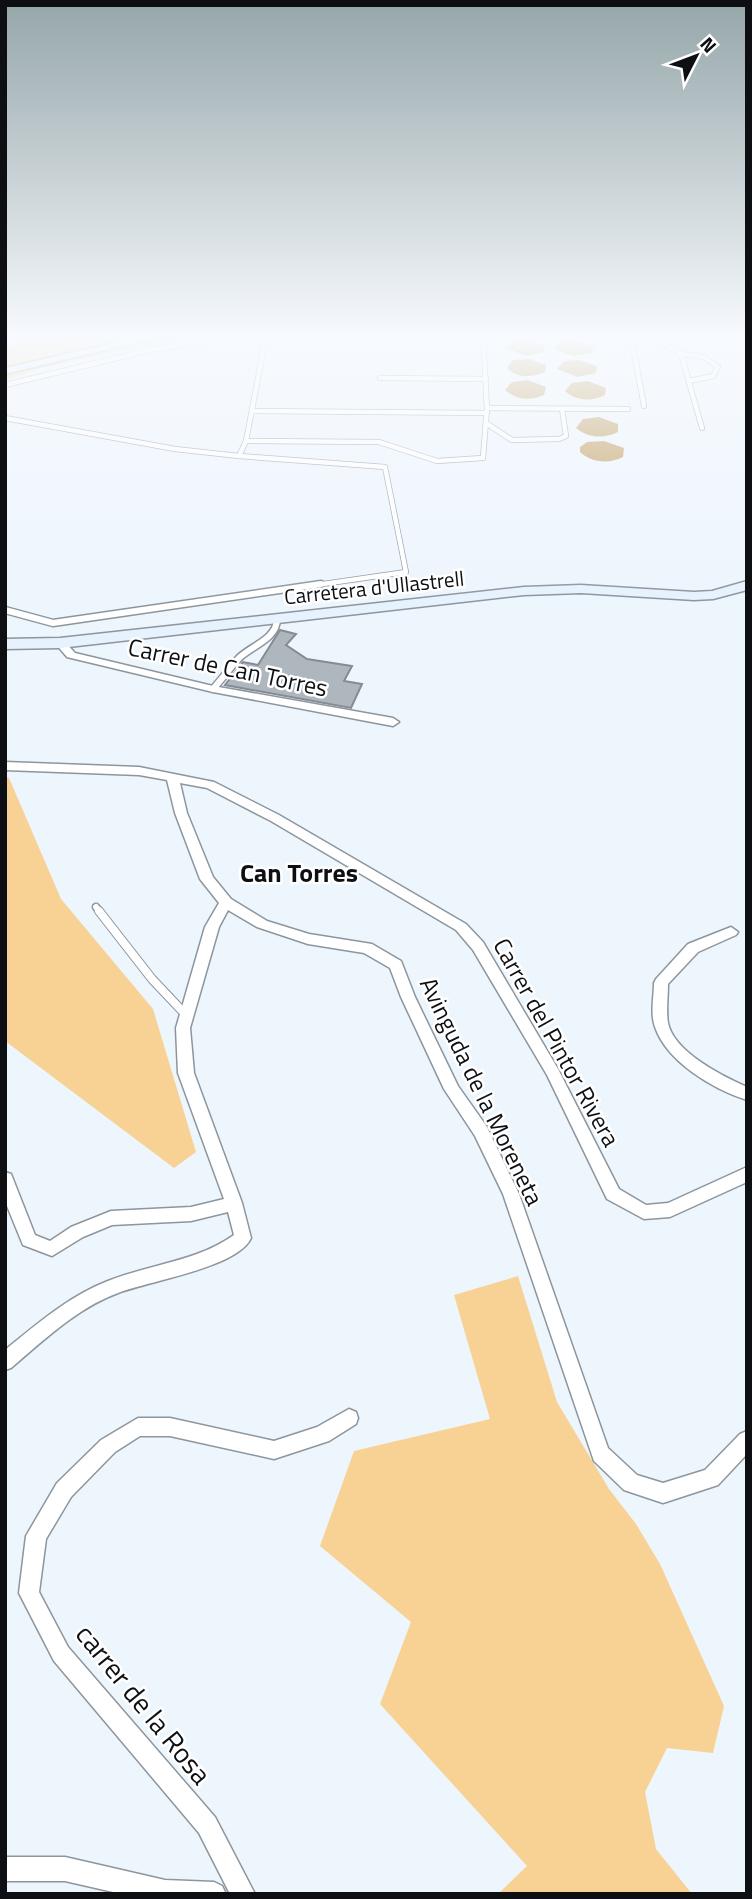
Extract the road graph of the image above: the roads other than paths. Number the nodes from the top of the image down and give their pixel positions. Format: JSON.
{"nodes":[{"id":1,"x":41,"y":425,"type":"edge"},
{"id":2,"x":249,"y":425,"type":"edge"},
{"id":3,"x":486,"y":425,"type":"edge"},
{"id":4,"x":488,"y":425,"type":"edge"},
{"id":5,"x":564,"y":425,"type":"edge"},
{"id":6,"x":701,"y":425,"type":"edge"},
{"id":7,"x":702,"y":428,"type":"dead end"},
{"id":8,"x":246,"y":441,"type":"junction"},
{"id":9,"x":239,"y":457,"type":"junction"},
{"id":10,"x":747,"y":584,"type":"edge"},
{"id":11,"x":5,"y":610,"type":"edge"},
{"id":12,"x":277,"y":619,"type":"junction"},
{"id":13,"x":60,"y":643,"type":"junction"},
{"id":14,"x":5,"y":644,"type":"edge"},
{"id":15,"x":213,"y":689,"type":"junction"},
{"id":16,"x":393,"y":722,"type":"dead end"},
{"id":17,"x":5,"y":766,"type":"edge"},
{"id":18,"x":172,"y":776,"type":"junction"},
{"id":19,"x":226,"y":902,"type":"junction"},
{"id":20,"x":96,"y":906,"type":"dead end"},
{"id":21,"x":732,"y":932,"type":"dead end"},
{"id":22,"x":186,"y":1015,"type":"junction"},
{"id":23,"x":747,"y":1094,"type":"edge"},
{"id":24,"x":747,"y":1174,"type":"edge"},
{"id":25,"x":5,"y":1179,"type":"edge"},
{"id":26,"x":234,"y":1203,"type":"junction"},
{"id":27,"x":5,"y":1362,"type":"edge"},
{"id":28,"x":349,"y":1418,"type":"dead end"},
{"id":29,"x":747,"y":1440,"type":"edge"},
{"id":30,"x":5,"y":1869,"type":"edge"},
{"id":31,"x":214,"y":1894,"type":"edge"},
{"id":32,"x":243,"y":1894,"type":"edge"}],
"edges":[{"from":1,"to":9,"type":"lane"},
{"from":2,"to":8,"type":"lane"},
{"from":3,"to":8,"type":"lane"},
{"from":4,"to":5,"type":"lane"},
{"from":6,"to":7,"type":"lane"},
{"from":8,"to":9,"type":"lane"},
{"from":9,"to":11,"type":"lane"},
{"from":10,"to":12,"type":"street","name":"Carretera d'Ullastrell"},
{"from":12,"to":13,"type":"street","name":"Carretera d'Ullastrell"},
{"from":12,"to":15,"type":"lane"},
{"from":13,"to":14,"type":"street","name":"Carretera d'Ullastrell"},
{"from":13,"to":15,"type":"street","name":"Carrer de Can Torres"},
{"from":15,"to":16,"type":"street","name":"Carrer de Can Torres"},
{"from":17,"to":18,"type":"street","name":"Carrer del Pintor Rivera"},
{"from":18,"to":19,"type":"street","name":"Avinguda de la Moreneta"},
{"from":18,"to":24,"type":"street","name":"Carrer del Pintor Rivera"},
{"from":19,"to":22,"type":"street"},
{"from":19,"to":29,"type":"street","name":"Avinguda de la Moreneta"},
{"from":20,"to":22,"type":"lane"},
{"from":21,"to":23,"type":"street"},
{"from":22,"to":26,"type":"street"},
{"from":25,"to":26,"type":"street"},
{"from":26,"to":27,"type":"street"},
{"from":28,"to":32,"type":"street","name":"carrer de la Rosa"},
{"from":30,"to":31,"type":"street"}]}
